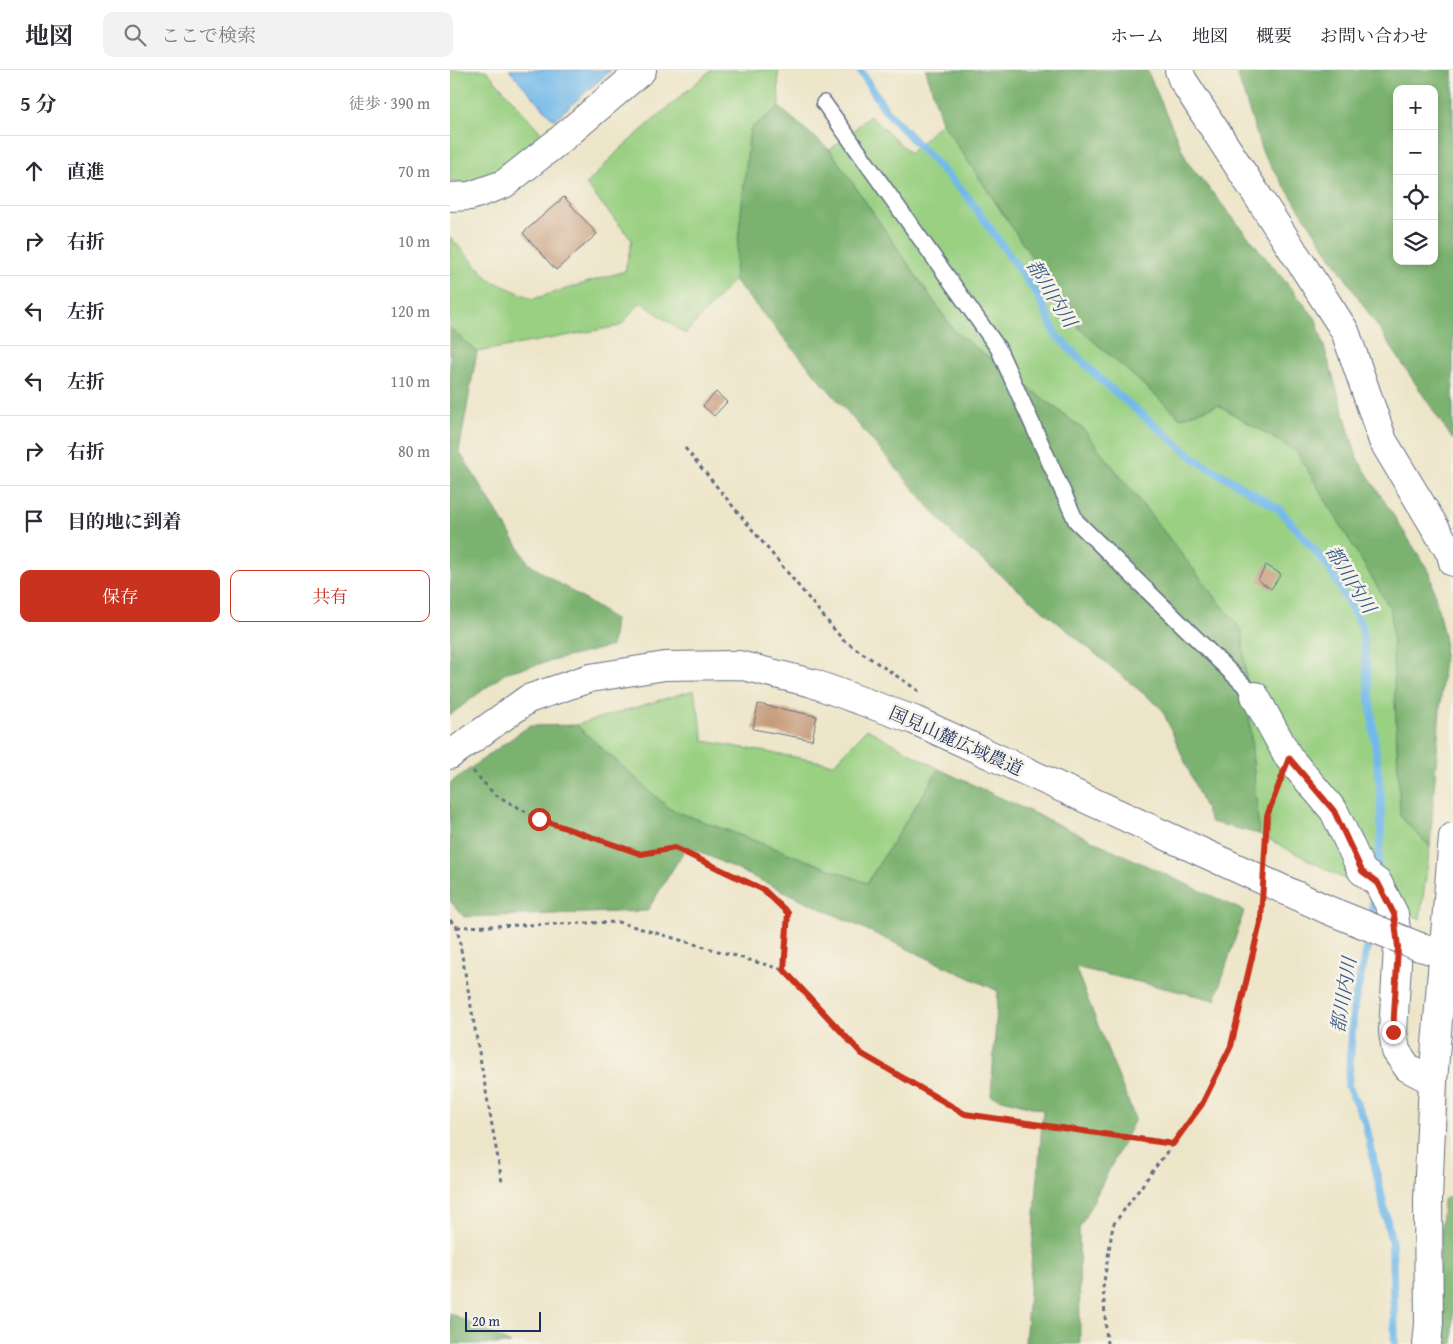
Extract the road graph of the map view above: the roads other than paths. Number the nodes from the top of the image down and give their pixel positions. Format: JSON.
{"nodes":[{"id":1,"x":642,"y":70,"type":"edge"},
{"id":2,"x":1179,"y":70,"type":"edge"},
{"id":3,"x":824,"y":103,"type":"dead end"},
{"id":4,"x":450,"y":197,"type":"edge"},
{"id":5,"x":1453,"y":562,"type":"edge"},
{"id":6,"x":1256,"y":696,"type":"joint"},
{"id":7,"x":453,"y":753,"type":"edge"},
{"id":8,"x":1453,"y":837,"type":"edge"},
{"id":9,"x":1439,"y":953,"type":"edge"},
{"id":10,"x":1433,"y":1080,"type":"junction"},
{"id":11,"x":1426,"y":1344,"type":"edge"}],
"edges":[{"from":1,"to":4,"type":"street"},
{"from":2,"to":5,"type":"street"},
{"from":3,"to":6,"type":"lane"},
{"from":6,"to":10,"type":"street"},
{"from":7,"to":9,"type":"street","name":"国見山麓広域農道","bridge":true},
{"from":8,"to":9,"type":"street"},
{"from":9,"to":10,"type":"street"},
{"from":10,"to":11,"type":"street"}]}
